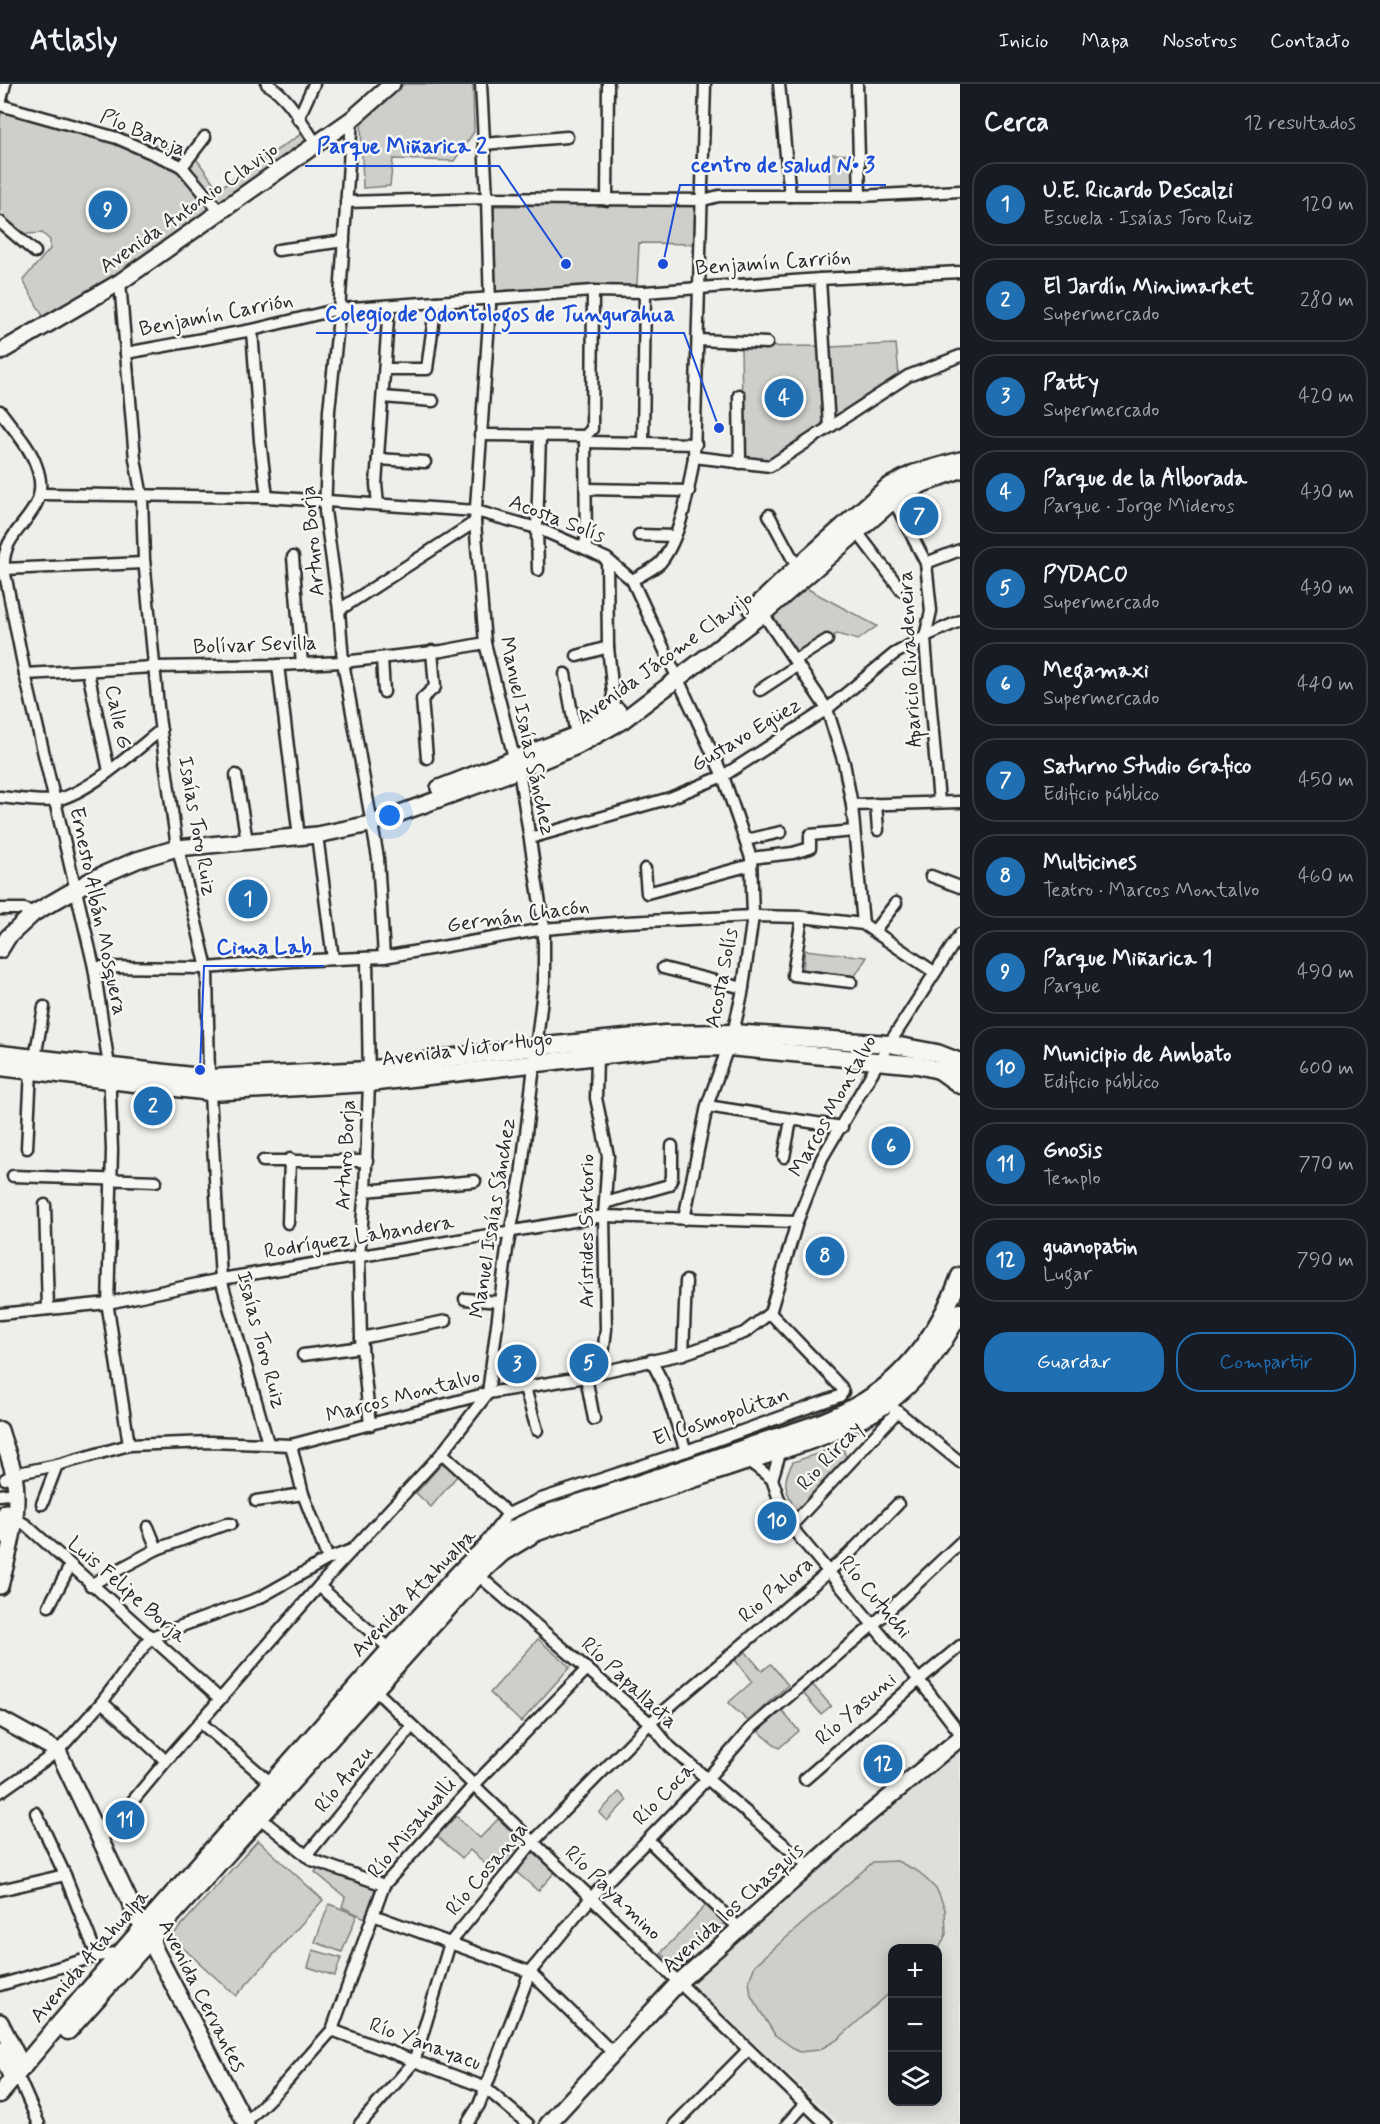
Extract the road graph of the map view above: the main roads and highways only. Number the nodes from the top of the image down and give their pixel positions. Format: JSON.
{"nodes":[{"id":1,"x":730,"y":1040,"type":"junction"},
{"id":2,"x":0,"y":1054,"type":"edge"},
{"id":3,"x":33,"y":1064,"type":"junction"},
{"id":4,"x":0,"y":1067,"type":"edge"},
{"id":5,"x":955,"y":1072,"type":"edge"},
{"id":6,"x":369,"y":1077,"type":"junction"},
{"id":7,"x":960,"y":1276,"type":"edge"},
{"id":8,"x":960,"y":1312,"type":"edge"},
{"id":9,"x":147,"y":1932,"type":"junction"},
{"id":10,"x":18,"y":2077,"type":"junction"},
{"id":11,"x":0,"y":2094,"type":"edge"},
{"id":12,"x":0,"y":2108,"type":"edge"}],
"edges":[{"from":1,"to":5,"type":"main road","name":"Avenida Victor Hugo"},
{"from":1,"to":5,"type":"main road","name":"Avenida Victor Hugo"},
{"from":1,"to":6,"type":"main road","name":"Avenida Victor Hugo"},
{"from":1,"to":6,"type":"main road","name":"Avenida Victor Hugo"},
{"from":2,"to":3,"type":"main road","name":"Avenida Victor Hugo"},
{"from":3,"to":4,"type":"main road","name":"Avenida Victor Hugo"},
{"from":3,"to":6,"type":"main road","name":"Avenida Victor Hugo"},
{"from":7,"to":9,"type":"main road","name":"Avenida Atahualpa"},
{"from":8,"to":9,"type":"main road","name":"Avenida Atahualpa"},
{"from":9,"to":10,"type":"main road","name":"Avenida Atahualpa"},
{"from":9,"to":10,"type":"main road","name":"Avenida Atahualpa"},
{"from":10,"to":11,"type":"main road","name":"Avenida Atahualpa"},
{"from":10,"to":12,"type":"main road","name":"Avenida Atahualpa"}]}
